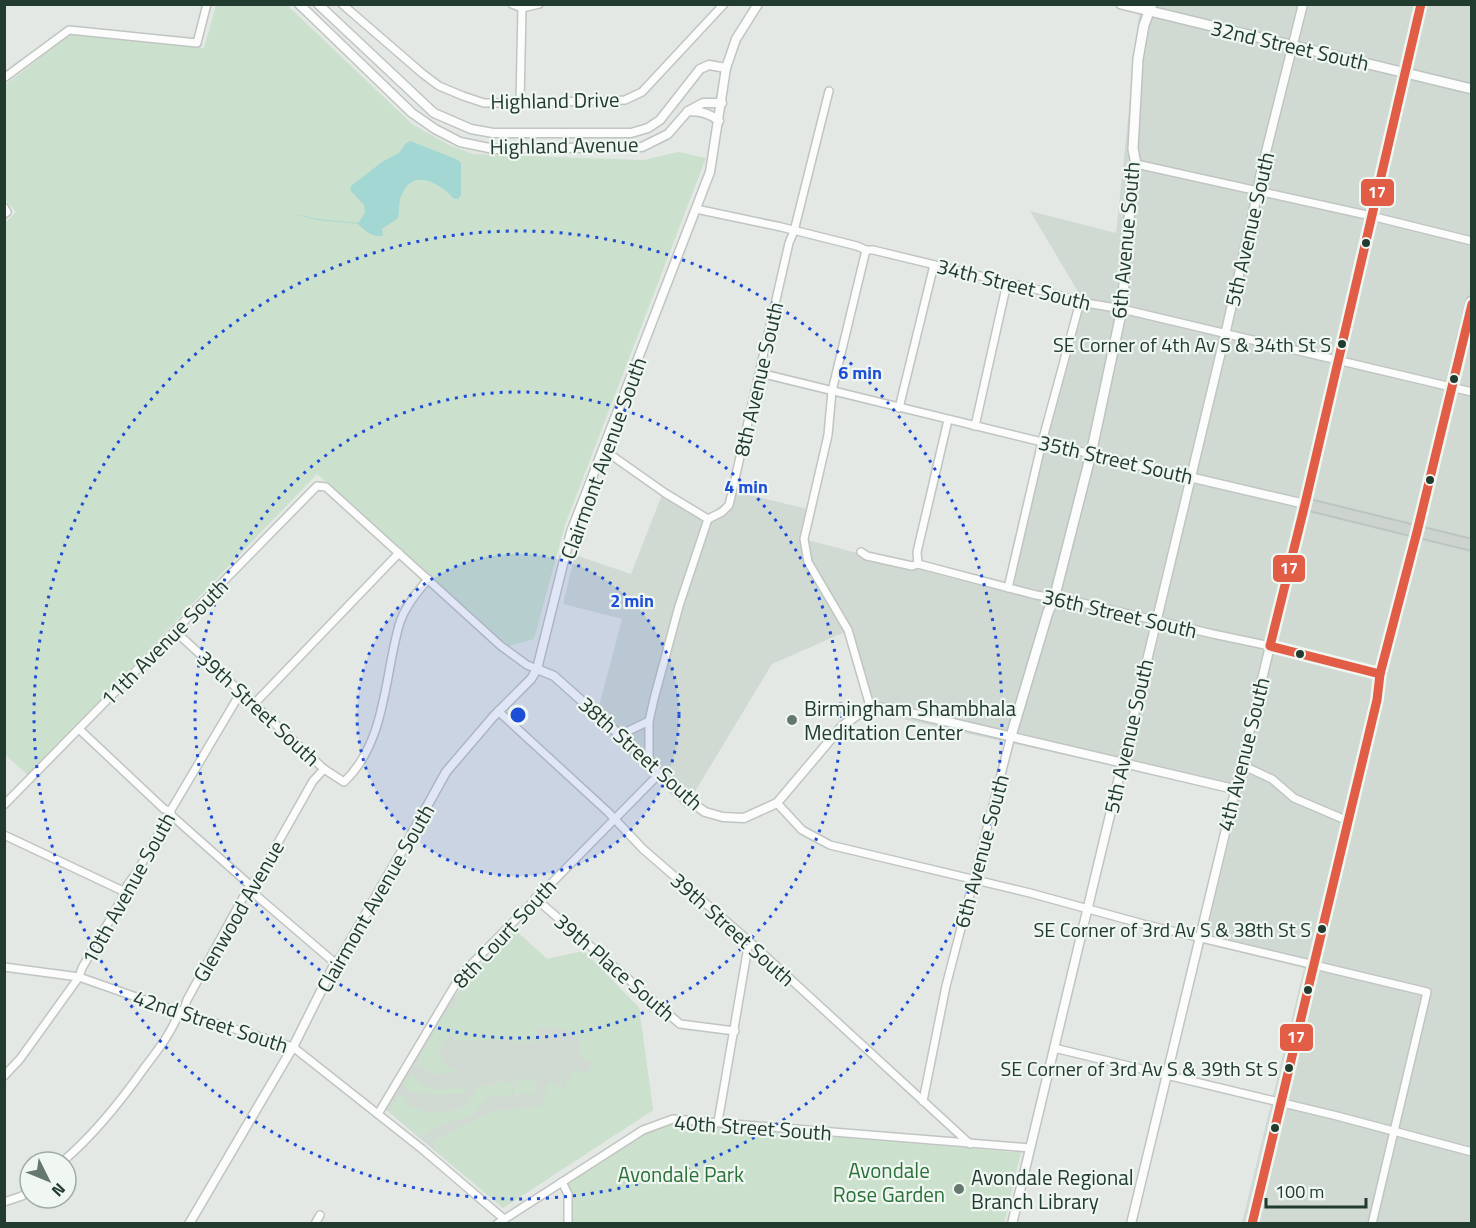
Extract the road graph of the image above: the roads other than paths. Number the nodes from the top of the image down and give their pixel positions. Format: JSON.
{"nodes":[{"id":1,"x":207,"y":4,"type":"edge"},
{"id":2,"x":299,"y":4,"type":"edge"},
{"id":3,"x":318,"y":4,"type":"edge"},
{"id":4,"x":342,"y":4,"type":"edge"},
{"id":5,"x":512,"y":4,"type":"edge"},
{"id":6,"x":539,"y":4,"type":"edge"},
{"id":7,"x":724,"y":4,"type":"edge"},
{"id":8,"x":758,"y":4,"type":"edge"},
{"id":9,"x":1121,"y":4,"type":"edge"},
{"id":10,"x":1303,"y":4,"type":"edge"},
{"id":11,"x":1421,"y":4,"type":"edge"},
{"id":12,"x":522,"y":8,"type":"junction"},
{"id":13,"x":1151,"y":8,"type":"edge"},
{"id":14,"x":1293,"y":45,"type":"junction"},
{"id":15,"x":726,"y":68,"type":"junction"},
{"id":16,"x":1404,"y":72,"type":"junction"},
{"id":17,"x":4,"y":78,"type":"edge"},
{"id":18,"x":1472,"y":89,"type":"edge"},
{"id":19,"x":829,"y":91,"type":"dead end"},
{"id":20,"x":520,"y":103,"type":"junction"},
{"id":21,"x":722,"y":103,"type":"junction"},
{"id":22,"x":688,"y":111,"type":"junction"},
{"id":23,"x":719,"y":121,"type":"junction"},
{"id":24,"x":1136,"y":164,"type":"junction"},
{"id":25,"x":1258,"y":191,"type":"junction"},
{"id":26,"x":696,"y":209,"type":"junction"},
{"id":27,"x":1371,"y":216,"type":"junction"},
{"id":28,"x":794,"y":231,"type":"junction"},
{"id":29,"x":1472,"y":241,"type":"edge"},
{"id":30,"x":866,"y":250,"type":"junction"},
{"id":31,"x":934,"y":265,"type":"junction"},
{"id":32,"x":1007,"y":283,"type":"junction"},
{"id":33,"x":1080,"y":302,"type":"junction"},
{"id":34,"x":1472,"y":302,"type":"edge"},
{"id":35,"x":1122,"y":309,"type":"junction"},
{"id":36,"x":1225,"y":334,"type":"junction"},
{"id":37,"x":1337,"y":360,"type":"junction"},
{"id":38,"x":760,"y":373,"type":"junction"},
{"id":39,"x":1451,"y":387,"type":"junction"},
{"id":40,"x":832,"y":391,"type":"junction"},
{"id":41,"x":1472,"y":392,"type":"edge"},
{"id":42,"x":899,"y":408,"type":"junction"},
{"id":43,"x":948,"y":420,"type":"junction"},
{"id":44,"x":975,"y":426,"type":"junction"},
{"id":45,"x":1042,"y":442,"type":"junction"},
{"id":46,"x":604,"y":450,"type":"junction"},
{"id":47,"x":1091,"y":454,"type":"junction"},
{"id":48,"x":1190,"y":476,"type":"junction"},
{"id":49,"x":326,"y":487,"type":"joint"},
{"id":50,"x":1305,"y":504,"type":"junction"},
{"id":51,"x":708,"y":519,"type":"junction"},
{"id":52,"x":1417,"y":532,"type":"junction"},
{"id":53,"x":1467,"y":544,"type":"edge"},
{"id":54,"x":861,"y":552,"type":"dead end"},
{"id":55,"x":399,"y":553,"type":"junction"},
{"id":56,"x":918,"y":564,"type":"junction"},
{"id":57,"x":428,"y":579,"type":"junction"},
{"id":58,"x":1008,"y":588,"type":"junction"},
{"id":59,"x":1054,"y":598,"type":"junction"},
{"id":60,"x":1155,"y":620,"type":"junction"},
{"id":61,"x":175,"y":631,"type":"junction"},
{"id":62,"x":1270,"y":646,"type":"junction"},
{"id":63,"x":537,"y":669,"type":"junction"},
{"id":64,"x":1380,"y":674,"type":"junction"},
{"id":65,"x":241,"y":692,"type":"junction"},
{"id":66,"x":255,"y":703,"type":"junction"},
{"id":67,"x":870,"y":706,"type":"junction"},
{"id":68,"x":498,"y":711,"type":"junction"},
{"id":69,"x":649,"y":721,"type":"junction"},
{"id":70,"x":79,"y":729,"type":"junction"},
{"id":71,"x":620,"y":735,"type":"junction"},
{"id":72,"x":1011,"y":736,"type":"junction"},
{"id":73,"x":649,"y":761,"type":"junction"},
{"id":74,"x":1122,"y":764,"type":"junction"},
{"id":75,"x":1242,"y":765,"type":"junction"},
{"id":76,"x":324,"y":769,"type":"junction"},
{"id":77,"x":659,"y":774,"type":"junction"},
{"id":78,"x":1234,"y":789,"type":"junction"},
{"id":79,"x":777,"y":803,"type":"junction"},
{"id":80,"x":4,"y":805,"type":"edge"},
{"id":81,"x":171,"y":815,"type":"junction"},
{"id":82,"x":614,"y":819,"type":"junction"},
{"id":83,"x":1348,"y":821,"type":"junction"},
{"id":84,"x":4,"y":835,"type":"edge"},
{"id":85,"x":974,"y":880,"type":"junction"},
{"id":86,"x":250,"y":885,"type":"junction"},
{"id":87,"x":123,"y":891,"type":"junction"},
{"id":88,"x":535,"y":898,"type":"junction"},
{"id":89,"x":1086,"y":909,"type":"junction"},
{"id":90,"x":1200,"y":938,"type":"junction"},
{"id":91,"x":749,"y":941,"type":"junction"},
{"id":92,"x":335,"y":963,"type":"junction"},
{"id":93,"x":1314,"y":964,"type":"junction"},
{"id":94,"x":4,"y":967,"type":"edge"},
{"id":95,"x":79,"y":977,"type":"junction"},
{"id":96,"x":179,"y":1012,"type":"junction"},
{"id":97,"x":735,"y":1030,"type":"junction"},
{"id":98,"x":293,"y":1047,"type":"junction"},
{"id":99,"x":1054,"y":1048,"type":"junction"},
{"id":100,"x":4,"y":1076,"type":"edge"},
{"id":101,"x":1167,"y":1076,"type":"junction"},
{"id":102,"x":923,"y":1101,"type":"junction"},
{"id":103,"x":1281,"y":1103,"type":"junction"},
{"id":104,"x":378,"y":1114,"type":"junction"},
{"id":105,"x":718,"y":1122,"type":"junction"},
{"id":106,"x":1394,"y":1131,"type":"junction"},
{"id":107,"x":970,"y":1143,"type":"junction"},
{"id":108,"x":1030,"y":1148,"type":"junction"},
{"id":109,"x":76,"y":1150,"type":"edge"},
{"id":110,"x":1472,"y":1152,"type":"edge"},
{"id":111,"x":562,"y":1182,"type":"junction"},
{"id":112,"x":320,"y":1215,"type":"dead end"},
{"id":113,"x":504,"y":1219,"type":"junction"},
{"id":114,"x":189,"y":1224,"type":"edge"},
{"id":115,"x":315,"y":1224,"type":"edge"},
{"id":116,"x":497,"y":1224,"type":"edge"},
{"id":117,"x":568,"y":1224,"type":"edge"},
{"id":118,"x":1012,"y":1224,"type":"edge"},
{"id":119,"x":1131,"y":1224,"type":"edge"},
{"id":120,"x":1252,"y":1224,"type":"edge"},
{"id":121,"x":1372,"y":1224,"type":"edge"}],
"edges":[{"from":1,"to":17,"type":"street"},
{"from":2,"to":22,"type":"street","name":"Highland Avenue"},
{"from":3,"to":15,"type":"street","name":"Highland Avenue"},
{"from":4,"to":20,"type":"street","name":"Highland Drive"},
{"from":5,"to":12,"type":"street"},
{"from":6,"to":12,"type":"street"},
{"from":7,"to":20,"type":"street","name":"Highland Drive"},
{"from":8,"to":15,"type":"street","name":"Clairmont Avenue South"},
{"from":9,"to":13,"type":"main road","name":"32nd Street South"},
{"from":10,"to":14,"type":"street","name":"5th Avenue South"},
{"from":11,"to":16,"type":"main road","name":"4th Avenue South"},
{"from":12,"to":20,"type":"street"},
{"from":13,"to":14,"type":"main road","name":"32nd Street South"},
{"from":13,"to":24,"type":"main road","name":"6th Avenue South"},
{"from":14,"to":16,"type":"main road","name":"32nd Street South"},
{"from":14,"to":25,"type":"street","name":"5th Avenue South"},
{"from":15,"to":21,"type":"street","name":"Clairmont Avenue South"},
{"from":16,"to":18,"type":"main road","name":"32nd Street South"},
{"from":16,"to":27,"type":"main road","name":"4th Avenue South"},
{"from":19,"to":28,"type":"street","name":"8th Avenue South"},
{"from":21,"to":22,"type":"street"},
{"from":21,"to":23,"type":"street","name":"Clairmont Avenue South"},
{"from":22,"to":23,"type":"street"},
{"from":23,"to":26,"type":"street","name":"Clairmont Avenue South"},
{"from":24,"to":25,"type":"street"},
{"from":24,"to":35,"type":"main road","name":"6th Avenue South"},
{"from":25,"to":27,"type":"street"},
{"from":25,"to":36,"type":"street","name":"5th Avenue South"},
{"from":26,"to":28,"type":"street","name":"34th Street South"},
{"from":26,"to":46,"type":"street","name":"Clairmont Avenue South"},
{"from":27,"to":29,"type":"street"},
{"from":27,"to":37,"type":"main road","name":"4th Avenue South"},
{"from":28,"to":30,"type":"street","name":"34th Street South"},
{"from":28,"to":38,"type":"street","name":"8th Avenue South"},
{"from":30,"to":31,"type":"street","name":"34th Street South"},
{"from":30,"to":40,"type":"street"},
{"from":31,"to":32,"type":"street","name":"34th Street South"},
{"from":31,"to":42,"type":"street"},
{"from":32,"to":33,"type":"street","name":"34th Street South"},
{"from":32,"to":44,"type":"street"},
{"from":33,"to":35,"type":"street","name":"34th Street South"},
{"from":33,"to":45,"type":"street"},
{"from":34,"to":39,"type":"main road"},
{"from":35,"to":36,"type":"street","name":"34th Street South"},
{"from":35,"to":47,"type":"main road","name":"6th Avenue South"},
{"from":36,"to":37,"type":"street","name":"34th Street South"},
{"from":36,"to":48,"type":"street","name":"5th Avenue South"},
{"from":37,"to":39,"type":"street","name":"34th Street South"},
{"from":37,"to":50,"type":"main road","name":"4th Avenue South"},
{"from":38,"to":40,"type":"street","name":"35th Street South"},
{"from":38,"to":51,"type":"street","name":"8th Avenue South"},
{"from":39,"to":41,"type":"street","name":"34th Street South"},
{"from":39,"to":52,"type":"main road"},
{"from":40,"to":42,"type":"street","name":"35th Street South"},
{"from":40,"to":67,"type":"street"},
{"from":42,"to":43,"type":"street","name":"35th Street South"},
{"from":43,"to":44,"type":"street","name":"35th Street South"},
{"from":43,"to":56,"type":"street"},
{"from":44,"to":45,"type":"street","name":"35th Street South"},
{"from":45,"to":47,"type":"street","name":"35th Street South"},
{"from":45,"to":58,"type":"street"},
{"from":46,"to":51,"type":"street"},
{"from":46,"to":63,"type":"street","name":"Clairmont Avenue South"},
{"from":47,"to":48,"type":"street","name":"35th Street South"},
{"from":47,"to":59,"type":"main road","name":"6th Avenue South"},
{"from":48,"to":50,"type":"street","name":"35th Street South"},
{"from":48,"to":60,"type":"street","name":"5th Avenue South"},
{"from":49,"to":55,"type":"street","name":"38th Street South"},
{"from":49,"to":61,"type":"street","name":"11th Avenue South"},
{"from":50,"to":52,"type":"main road","name":"35th Street South"},
{"from":50,"to":62,"type":"main road","name":"4th Avenue South"},
{"from":51,"to":69,"type":"street"},
{"from":52,"to":53,"type":"main road","name":"35th Street South"},
{"from":52,"to":64,"type":"main road"},
{"from":54,"to":56,"type":"street","name":"36th Street South"},
{"from":55,"to":57,"type":"street","name":"38th Street South"},
{"from":55,"to":66,"type":"street"},
{"from":56,"to":58,"type":"street","name":"36th Street South"},
{"from":57,"to":63,"type":"street","name":"38th Street South"},
{"from":57,"to":76,"type":"street","name":"39th Street South"},
{"from":58,"to":59,"type":"street","name":"36th Street South"},
{"from":59,"to":60,"type":"street","name":"36th Street South"},
{"from":59,"to":72,"type":"main road","name":"6th Avenue South"},
{"from":60,"to":62,"type":"street","name":"36th Street South"},
{"from":60,"to":74,"type":"street","name":"5th Avenue South"},
{"from":61,"to":65,"type":"street","name":"39th Street South"},
{"from":61,"to":70,"type":"street","name":"11th Avenue South"},
{"from":62,"to":64,"type":"main road","name":"36th Street South"},
{"from":62,"to":75,"type":"street","name":"4th Avenue South"},
{"from":63,"to":68,"type":"street","name":"Clairmont Avenue South"},
{"from":63,"to":71,"type":"street","name":"38th Street South"},
{"from":64,"to":83,"type":"main road"},
{"from":65,"to":66,"type":"street","name":"39th Street South"},
{"from":65,"to":81,"type":"street","name":"10th Avenue South"},
{"from":66,"to":76,"type":"street","name":"39th Street South"},
{"from":67,"to":72,"type":"street"},
{"from":67,"to":79,"type":"street"},
{"from":68,"to":82,"type":"street","name":"39th Street South"},
{"from":68,"to":92,"type":"street","name":"Clairmont Avenue South"},
{"from":69,"to":71,"type":"street"},
{"from":69,"to":73,"type":"street"},
{"from":70,"to":80,"type":"street","name":"11th Avenue South"},
{"from":70,"to":81,"type":"street"},
{"from":71,"to":73,"type":"street","name":"38th Street South"},
{"from":72,"to":74,"type":"street"},
{"from":72,"to":85,"type":"street","name":"6th Avenue South"},
{"from":73,"to":77,"type":"street","name":"38th Street South"},
{"from":74,"to":78,"type":"street"},
{"from":74,"to":89,"type":"street","name":"5th Avenue South"},
{"from":75,"to":78,"type":"street","name":"4th Avenue South"},
{"from":75,"to":83,"type":"street"},
{"from":76,"to":86,"type":"street","name":"Glenwood Avenue"},
{"from":77,"to":79,"type":"street","name":"38th Street South"},
{"from":77,"to":82,"type":"street","name":"8th Court South"},
{"from":78,"to":90,"type":"street","name":"4th Avenue South"},
{"from":79,"to":85,"type":"street"},
{"from":81,"to":86,"type":"street"},
{"from":81,"to":87,"type":"street","name":"10th Avenue South"},
{"from":82,"to":88,"type":"street","name":"8th Court South"},
{"from":82,"to":91,"type":"street","name":"39th Street South"},
{"from":83,"to":93,"type":"main road"},
{"from":84,"to":87,"type":"street"},
{"from":85,"to":89,"type":"street"},
{"from":85,"to":102,"type":"street","name":"6th Avenue South"},
{"from":86,"to":92,"type":"street"},
{"from":86,"to":96,"type":"street","name":"Glenwood Avenue"},
{"from":87,"to":95,"type":"street","name":"10th Avenue South"},
{"from":88,"to":97,"type":"street","name":"39th Place South"},
{"from":88,"to":104,"type":"street","name":"8th Court South"},
{"from":89,"to":90,"type":"street"},
{"from":89,"to":99,"type":"street","name":"5th Avenue South"},
{"from":90,"to":93,"type":"street"},
{"from":90,"to":101,"type":"street","name":"4th Avenue South"},
{"from":91,"to":97,"type":"street"},
{"from":91,"to":102,"type":"street","name":"39th Street South"},
{"from":92,"to":98,"type":"street","name":"Clairmont Avenue South"},
{"from":93,"to":103,"type":"main road"},
{"from":93,"to":106,"type":"street"},
{"from":94,"to":95,"type":"street","name":"42nd Street South"},
{"from":95,"to":96,"type":"street","name":"42nd Street South"},
{"from":95,"to":100,"type":"street","name":"10th Avenue South"},
{"from":96,"to":98,"type":"street","name":"42nd Street South"},
{"from":96,"to":109,"type":"street","name":"Glenwood Avenue"},
{"from":97,"to":105,"type":"street"},
{"from":98,"to":104,"type":"street","name":"42nd Street South"},
{"from":98,"to":114,"type":"street","name":"Clairmont Avenue South"},
{"from":99,"to":101,"type":"street"},
{"from":99,"to":108,"type":"street","name":"5th Avenue South"},
{"from":101,"to":103,"type":"street"},
{"from":101,"to":119,"type":"street","name":"4th Avenue South"},
{"from":102,"to":107,"type":"street","name":"39th Street South"},
{"from":103,"to":106,"type":"street"},
{"from":103,"to":120,"type":"main road"},
{"from":104,"to":113,"type":"street","name":"42nd Street South"},
{"from":105,"to":107,"type":"street","name":"40th Street South"},
{"from":105,"to":111,"type":"street","name":"40th Street South"},
{"from":106,"to":110,"type":"street"},
{"from":106,"to":121,"type":"street"},
{"from":107,"to":108,"type":"street","name":"40th Street South"},
{"from":108,"to":118,"type":"street","name":"5th Avenue South"},
{"from":111,"to":113,"type":"street","name":"40th Street South"},
{"from":111,"to":117,"type":"street"},
{"from":112,"to":115,"type":"street"},
{"from":113,"to":116,"type":"street","name":"40th Street South"}]}
